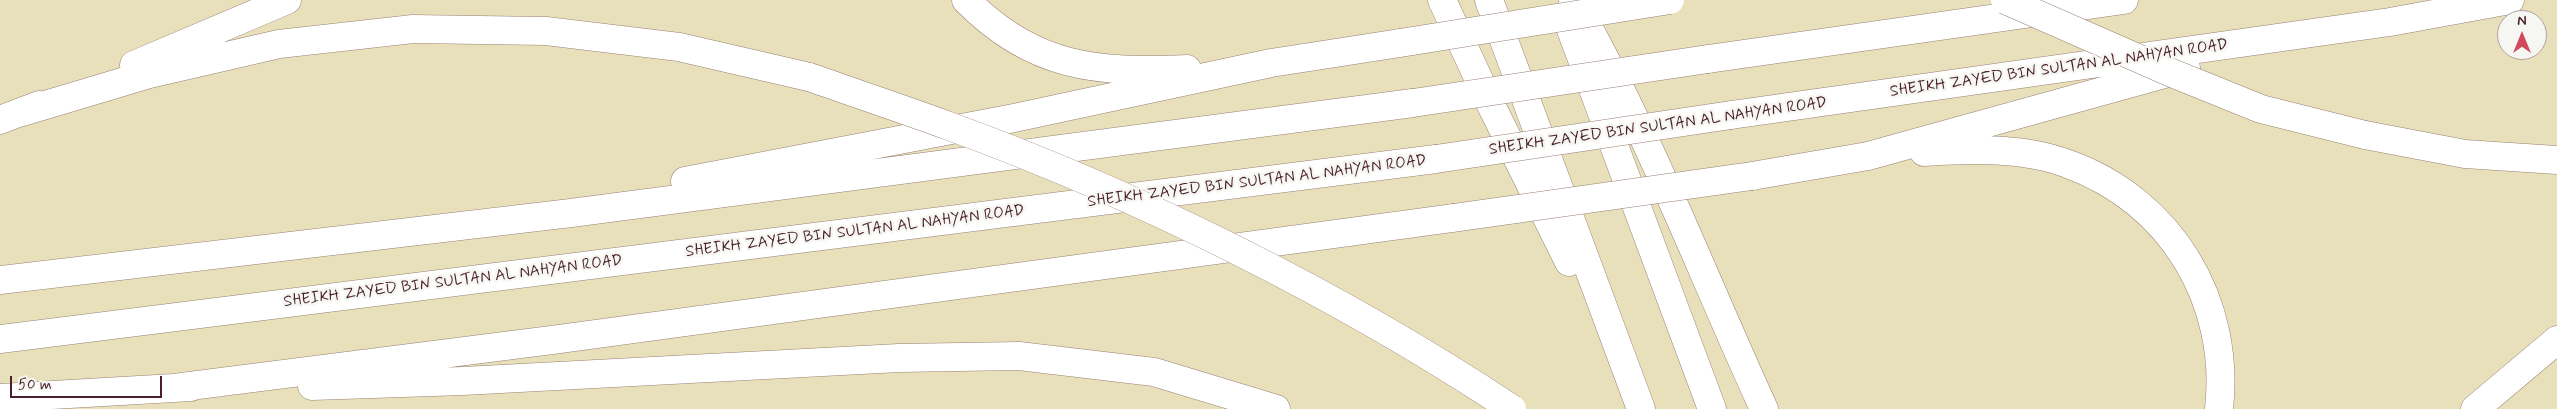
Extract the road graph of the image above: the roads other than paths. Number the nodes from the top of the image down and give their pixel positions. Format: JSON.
{"nodes":[{"id":1,"x":286,"y":0,"type":"edge"},
{"id":2,"x":966,"y":0,"type":"edge"},
{"id":3,"x":1442,"y":0,"type":"edge"},
{"id":4,"x":1488,"y":0,"type":"edge"},
{"id":5,"x":1560,"y":0,"type":"edge"},
{"id":6,"x":1573,"y":0,"type":"edge"},
{"id":7,"x":1670,"y":0,"type":"edge"},
{"id":8,"x":2005,"y":0,"type":"edge"},
{"id":9,"x":2124,"y":0,"type":"edge"},
{"id":10,"x":2510,"y":0,"type":"edge"},
{"id":11,"x":2390,"y":22,"type":"junction"},
{"id":12,"x":1271,"y":63,"type":"junction"},
{"id":13,"x":11,"y":116,"type":"edge"},
{"id":14,"x":1868,"y":156,"type":"junction"},
{"id":15,"x":2557,"y":160,"type":"edge"},
{"id":16,"x":571,"y":213,"type":"junction"},
{"id":17,"x":0,"y":280,"type":"edge"},
{"id":18,"x":0,"y":339,"type":"edge"},
{"id":19,"x":2557,"y":340,"type":"edge"},
{"id":20,"x":1620,"y":356,"type":"junction"},
{"id":21,"x":174,"y":388,"type":"junction"},
{"id":22,"x":0,"y":398,"type":"edge"},
{"id":23,"x":1276,"y":409,"type":"edge"},
{"id":24,"x":1512,"y":409,"type":"edge"},
{"id":25,"x":1641,"y":409,"type":"edge"},
{"id":26,"x":1712,"y":409,"type":"edge"},
{"id":27,"x":1764,"y":409,"type":"edge"},
{"id":28,"x":2219,"y":409,"type":"edge"},
{"id":29,"x":2475,"y":409,"type":"edge"}],
"edges":[{"from":1,"to":13,"type":"highway"},
{"from":2,"to":12,"type":"highway"},
{"from":3,"to":20,"type":"highway"},
{"from":4,"to":20,"type":"highway"},
{"from":5,"to":26,"type":"highway"},
{"from":6,"to":27,"type":"highway"},
{"from":7,"to":12,"type":"highway","bridge":true},
{"from":8,"to":15,"type":"highway","bridge":true},
{"from":9,"to":16,"type":"highway","bridge":true},
{"from":10,"to":11,"type":"highway","name":"SHEIKH ZAYED BIN SULTAN AL NAHYAN ROAD"},
{"from":11,"to":14,"type":"highway"},
{"from":11,"to":18,"type":"highway","name":"SHEIKH ZAYED BIN SULTAN AL NAHYAN ROAD","bridge":true},
{"from":12,"to":16,"type":"highway"},
{"from":13,"to":24,"type":"highway","bridge":true},
{"from":14,"to":21,"type":"highway","bridge":true},
{"from":14,"to":28,"type":"highway"},
{"from":16,"to":17,"type":"highway"},
{"from":19,"to":29,"type":"highway"},
{"from":20,"to":25,"type":"highway"},
{"from":21,"to":22,"type":"highway"},
{"from":21,"to":23,"type":"highway"}]}
